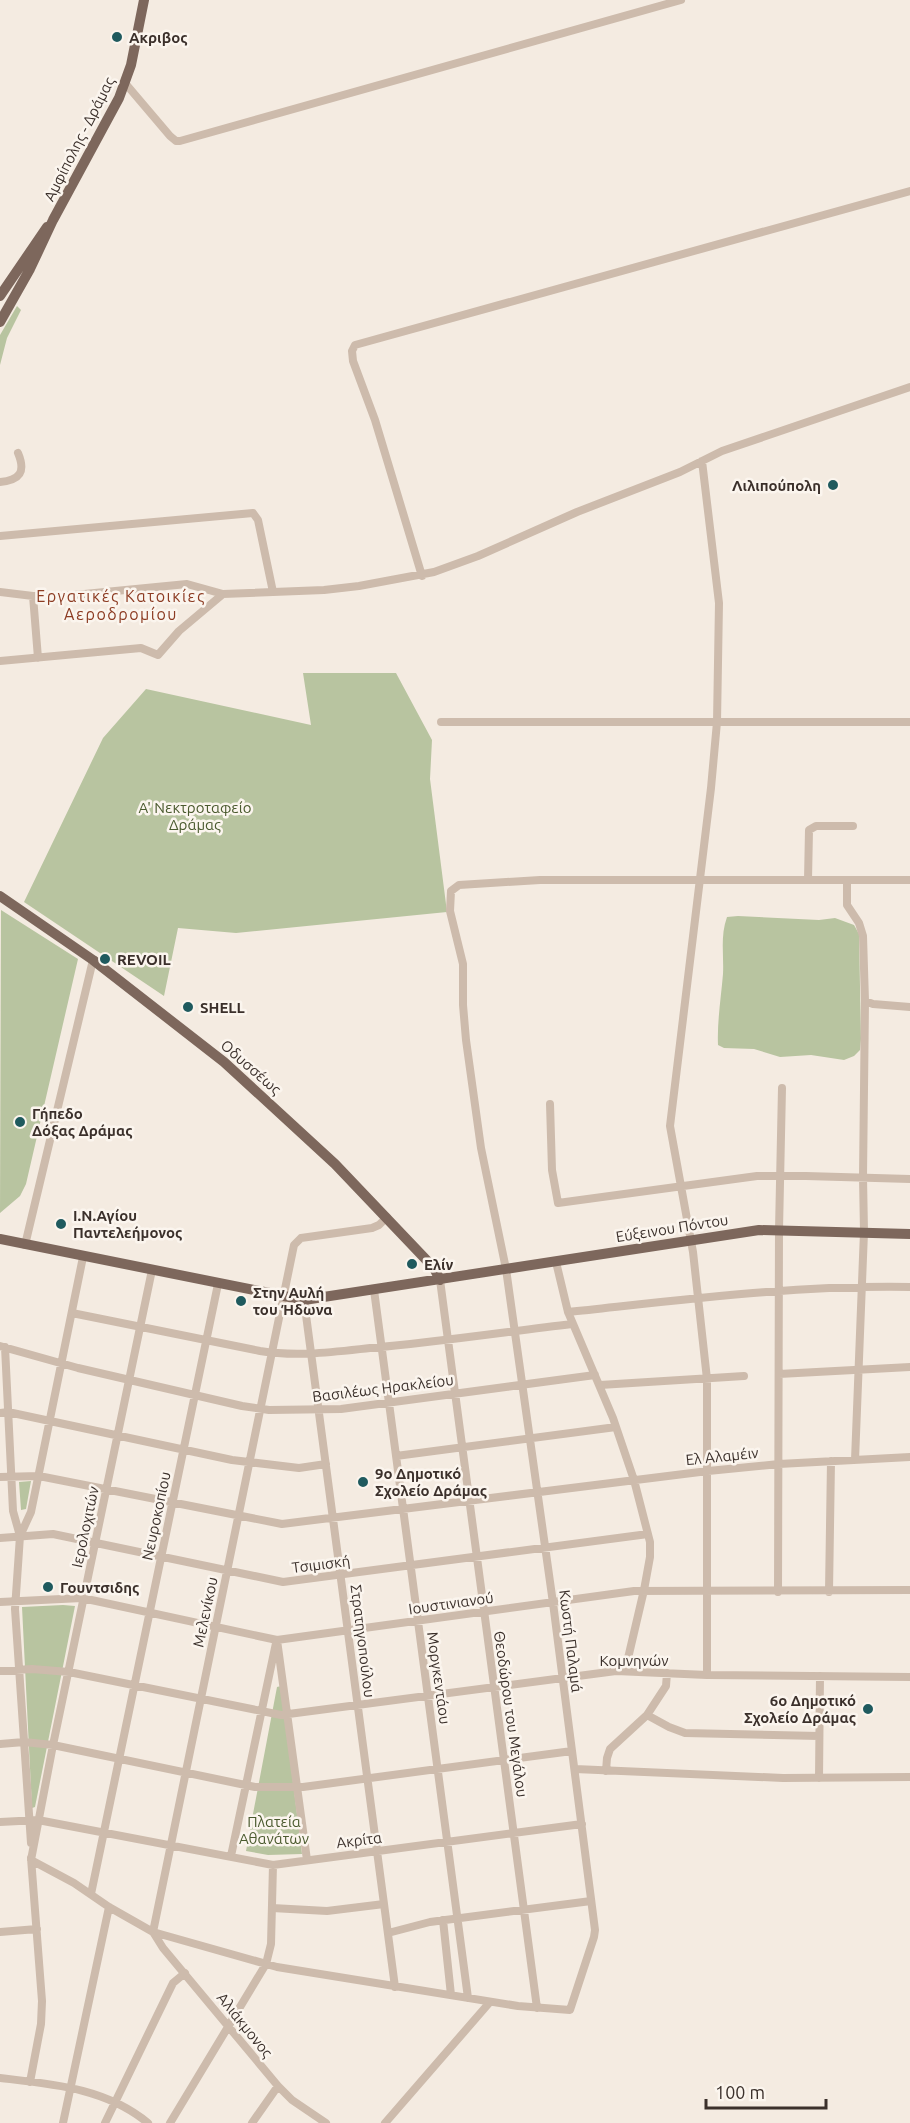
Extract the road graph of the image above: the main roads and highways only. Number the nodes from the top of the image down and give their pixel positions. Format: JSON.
{"nodes":[{"id":1,"x":144,"y":0,"type":"edge"},
{"id":2,"x":53,"y":220,"type":"junction"},
{"id":3,"x":0,"y":296,"type":"edge"},
{"id":4,"x":0,"y":322,"type":"edge"},
{"id":5,"x":0,"y":896,"type":"edge"},
{"id":6,"x":910,"y":1234,"type":"edge"},
{"id":7,"x":0,"y":1239,"type":"edge"},
{"id":8,"x":440,"y":1280,"type":"junction"}],
"edges":[{"from":1,"to":2,"type":"main road","name":"Αμφίπολης - Δράμας"},
{"from":2,"to":3,"type":"main road","name":"Αμφίπολης - Δράμας"},
{"from":2,"to":4,"type":"main road","name":"Αμφίπολης - Δράμας"},
{"from":5,"to":8,"type":"main road","name":"Οδυσσέως"},
{"from":6,"to":8,"type":"main road","name":"Εύξεινου Πόντου"},
{"from":7,"to":8,"type":"main road","name":"Εύξεινου Πόντου"}]}
